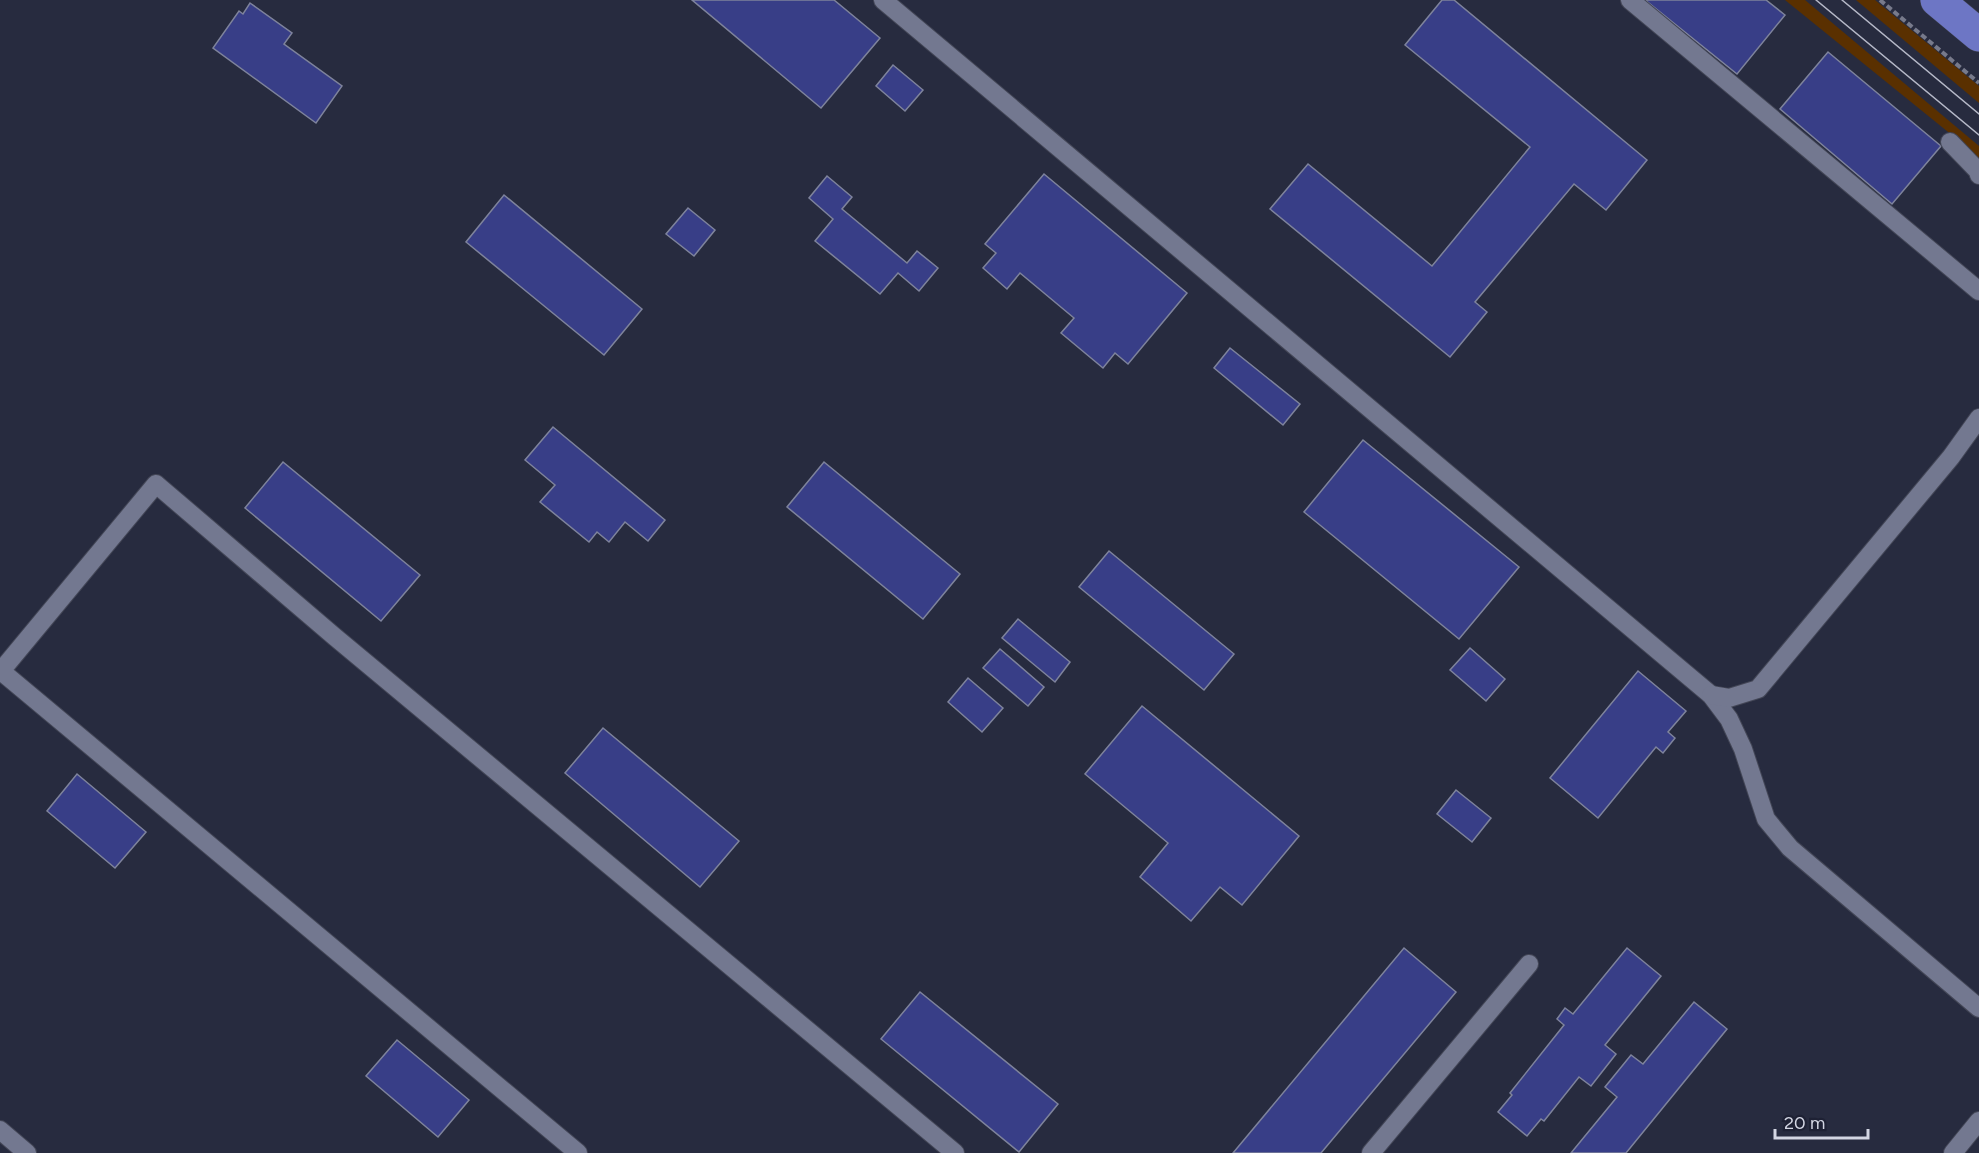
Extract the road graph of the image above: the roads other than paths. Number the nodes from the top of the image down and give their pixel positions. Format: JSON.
{"nodes":[{"id":1,"x":883,"y":0,"type":"edge"},
{"id":2,"x":1630,"y":0,"type":"edge"},
{"id":3,"x":1937,"y":0,"type":"edge"},
{"id":4,"x":1979,"y":35,"type":"edge"},
{"id":5,"x":1950,"y":142,"type":"dead end"},
{"id":6,"x":1979,"y":175,"type":"edge"},
{"id":7,"x":1979,"y":291,"type":"edge"},
{"id":8,"x":1979,"y":418,"type":"edge"},
{"id":9,"x":0,"y":672,"type":"edge"},
{"id":10,"x":1711,"y":695,"type":"junction"},
{"id":11,"x":1529,"y":964,"type":"dead end"},
{"id":12,"x":1979,"y":1008,"type":"edge"},
{"id":13,"x":1979,"y":1121,"type":"edge"},
{"id":14,"x":0,"y":1130,"type":"edge"},
{"id":15,"x":27,"y":1153,"type":"edge"},
{"id":16,"x":578,"y":1153,"type":"edge"},
{"id":17,"x":955,"y":1153,"type":"edge"},
{"id":18,"x":1371,"y":1153,"type":"edge"},
{"id":19,"x":1953,"y":1153,"type":"edge"}],
"edges":[{"from":1,"to":10,"type":"lane"},
{"from":2,"to":7,"type":"lane"},
{"from":3,"to":4,"type":"main road"},
{"from":5,"to":6,"type":"lane"},
{"from":8,"to":10,"type":"lane"},
{"from":9,"to":16,"type":"lane"},
{"from":9,"to":17,"type":"lane"},
{"from":10,"to":12,"type":"lane"},
{"from":11,"to":18,"type":"lane"},
{"from":13,"to":19,"type":"lane"},
{"from":14,"to":15,"type":"lane"}]}
